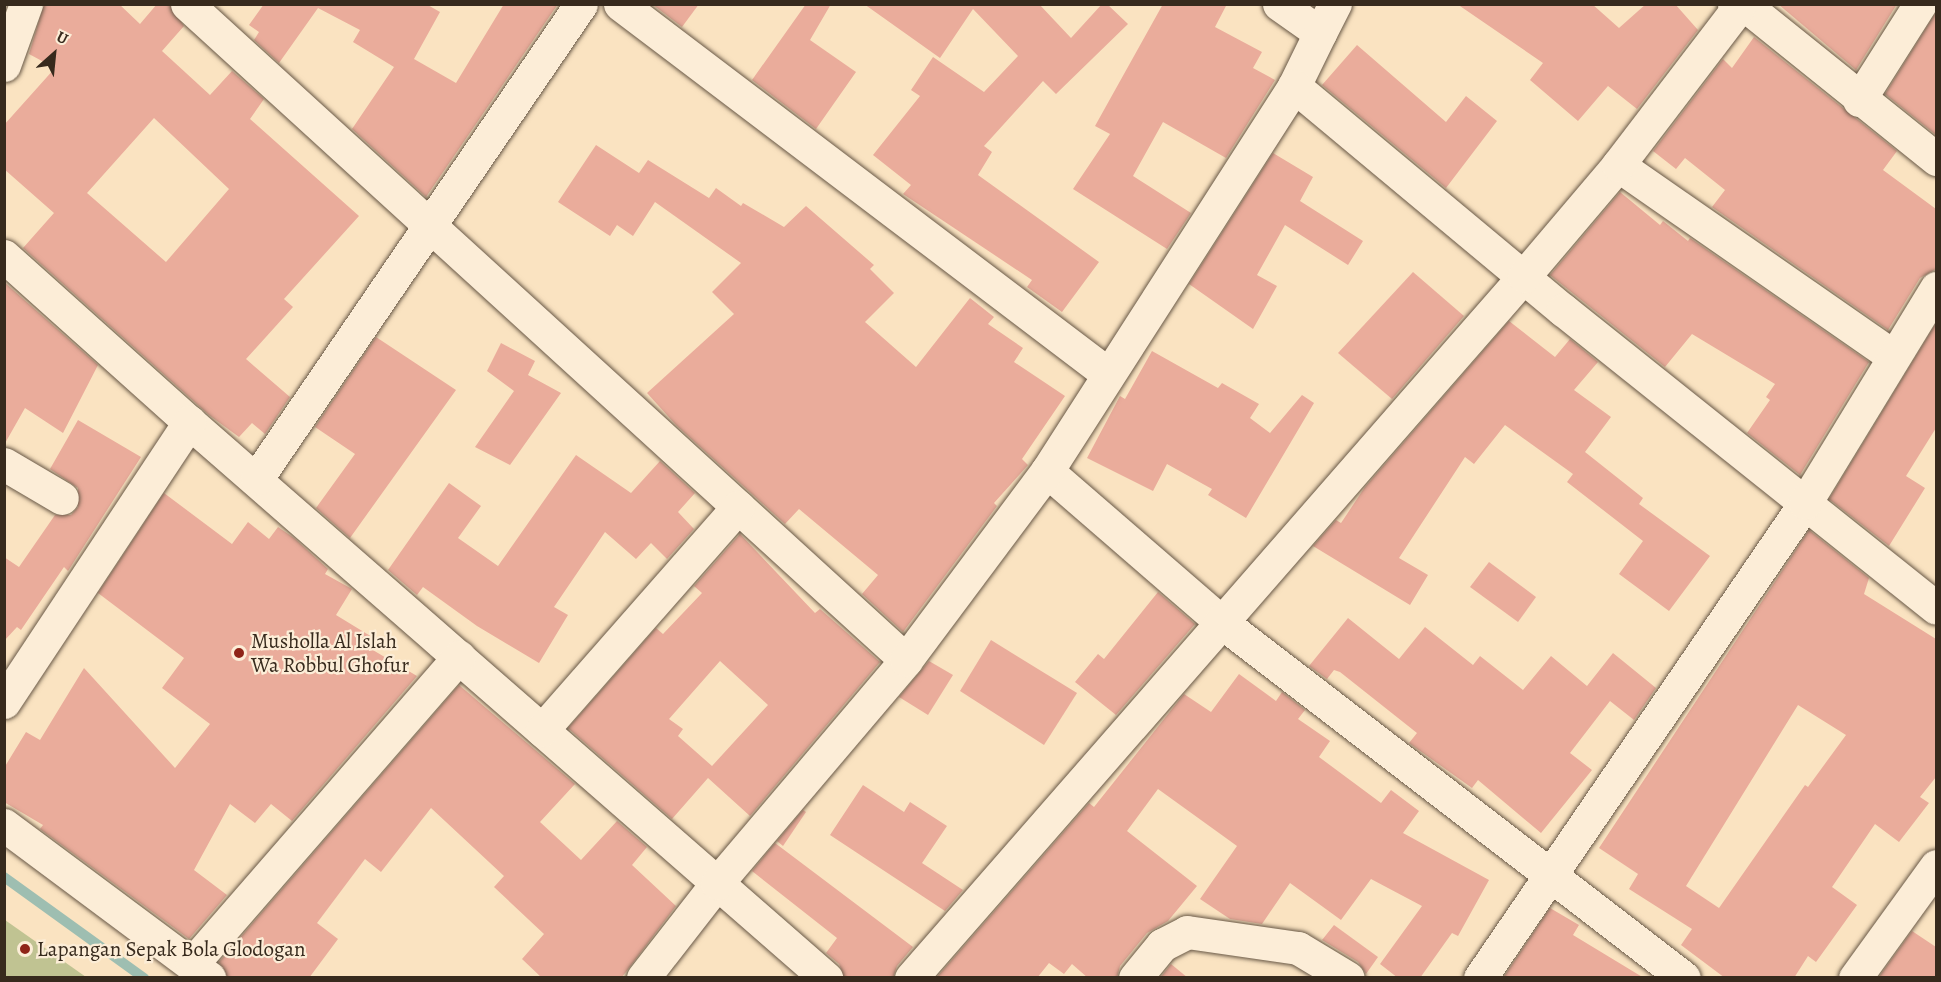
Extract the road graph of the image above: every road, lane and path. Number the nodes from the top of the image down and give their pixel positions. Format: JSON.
{"nodes":[{"id":1,"x":26,"y":4,"type":"edge"},
{"id":2,"x":187,"y":4,"type":"edge"},
{"id":3,"x":580,"y":4,"type":"edge"},
{"id":4,"x":620,"y":4,"type":"edge"},
{"id":5,"x":1279,"y":4,"type":"edge"},
{"id":6,"x":1335,"y":4,"type":"edge"},
{"id":7,"x":1920,"y":4,"type":"edge"},
{"id":8,"x":1745,"y":7,"type":"edge"},
{"id":9,"x":1320,"y":33,"type":"junction"},
{"id":10,"x":4,"y":66,"type":"edge"},
{"id":11,"x":1294,"y":86,"type":"junction"},
{"id":12,"x":1859,"y":100,"type":"junction"},
{"id":13,"x":1936,"y":159,"type":"edge"},
{"id":14,"x":1618,"y":165,"type":"junction"},
{"id":15,"x":428,"y":226,"type":"junction"},
{"id":16,"x":4,"y":256,"type":"edge"},
{"id":17,"x":1524,"y":276,"type":"junction"},
{"id":18,"x":1936,"y":288,"type":"edge"},
{"id":19,"x":1893,"y":356,"type":"junction"},
{"id":20,"x":1108,"y":374,"type":"junction"},
{"id":21,"x":189,"y":422,"type":"junction"},
{"id":22,"x":4,"y":464,"type":"edge"},
{"id":23,"x":1047,"y":471,"type":"junction"},
{"id":24,"x":257,"y":478,"type":"junction"},
{"id":25,"x":62,"y":498,"type":"dead end"},
{"id":26,"x":1805,"y":503,"type":"junction"},
{"id":27,"x":738,"y":507,"type":"junction"},
{"id":28,"x":1936,"y":608,"type":"edge"},
{"id":29,"x":1220,"y":621,"type":"junction"},
{"id":30,"x":459,"y":657,"type":"junction"},
{"id":31,"x":906,"y":660,"type":"junction"},
{"id":32,"x":4,"y":702,"type":"edge"},
{"id":33,"x":542,"y":730,"type":"junction"},
{"id":34,"x":4,"y":825,"type":"edge"},
{"id":35,"x":1548,"y":875,"type":"junction"},
{"id":36,"x":1934,"y":876,"type":"edge"},
{"id":37,"x":717,"y":883,"type":"junction"},
{"id":38,"x":201,"y":971,"type":"edge"},
{"id":39,"x":643,"y":978,"type":"edge"},
{"id":40,"x":826,"y":978,"type":"edge"},
{"id":41,"x":911,"y":978,"type":"edge"},
{"id":42,"x":1135,"y":978,"type":"edge"},
{"id":43,"x":1348,"y":978,"type":"edge"},
{"id":44,"x":1480,"y":978,"type":"edge"},
{"id":45,"x":1684,"y":978,"type":"edge"},
{"id":46,"x":1855,"y":978,"type":"edge"}],
"edges":[{"from":1,"to":10,"type":"street"},
{"from":2,"to":15,"type":"street"},
{"from":3,"to":15,"type":"street"},
{"from":4,"to":20,"type":"street"},
{"from":5,"to":9,"type":"street"},
{"from":6,"to":9,"type":"street"},
{"from":7,"to":12,"type":"street"},
{"from":8,"to":12,"type":"street"},
{"from":8,"to":14,"type":"street"},
{"from":9,"to":11,"type":"street"},
{"from":11,"to":17,"type":"street"},
{"from":11,"to":20,"type":"street"},
{"from":12,"to":13,"type":"street"},
{"from":14,"to":17,"type":"street"},
{"from":14,"to":19,"type":"street"},
{"from":15,"to":24,"type":"street"},
{"from":15,"to":27,"type":"street"},
{"from":16,"to":21,"type":"street"},
{"from":17,"to":26,"type":"street"},
{"from":17,"to":29,"type":"street"},
{"from":18,"to":19,"type":"street"},
{"from":19,"to":26,"type":"street"},
{"from":20,"to":23,"type":"street"},
{"from":21,"to":24,"type":"street"},
{"from":21,"to":32,"type":"street"},
{"from":22,"to":25,"type":"street"},
{"from":23,"to":29,"type":"street"},
{"from":23,"to":31,"type":"street"},
{"from":24,"to":30,"type":"street"},
{"from":26,"to":28,"type":"street"},
{"from":26,"to":35,"type":"street"},
{"from":27,"to":31,"type":"street"},
{"from":27,"to":33,"type":"street"},
{"from":29,"to":35,"type":"street"},
{"from":29,"to":41,"type":"street"},
{"from":30,"to":33,"type":"street"},
{"from":30,"to":38,"type":"street"},
{"from":31,"to":37,"type":"street"},
{"from":33,"to":37,"type":"street"},
{"from":34,"to":38,"type":"street"},
{"from":35,"to":44,"type":"street"},
{"from":35,"to":45,"type":"street"},
{"from":36,"to":46,"type":"street"},
{"from":37,"to":39,"type":"street"},
{"from":37,"to":40,"type":"street"},
{"from":42,"to":43,"type":"street"}]}
